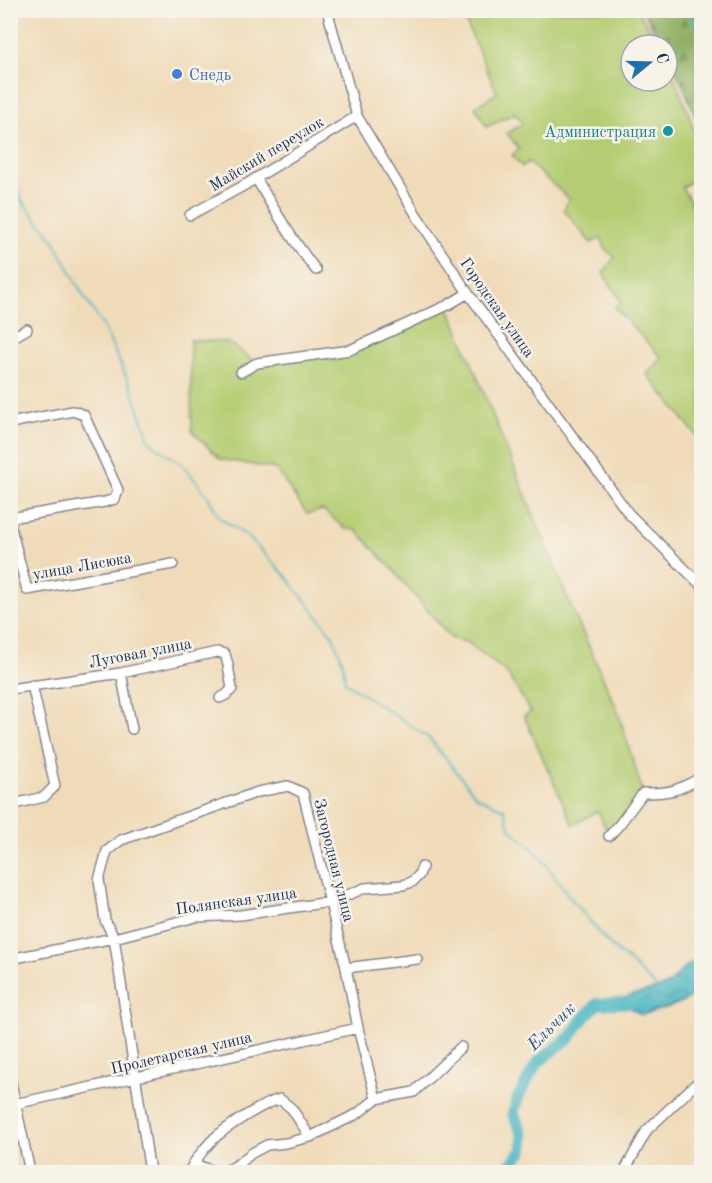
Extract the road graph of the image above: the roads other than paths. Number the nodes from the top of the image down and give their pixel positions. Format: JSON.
{"nodes":[{"id":1,"x":327,"y":10,"type":"edge"},
{"id":2,"x":357,"y":116,"type":"junction"},
{"id":3,"x":256,"y":178,"type":"junction"},
{"id":4,"x":190,"y":215,"type":"dead end"},
{"id":5,"x":316,"y":270,"type":"dead end"},
{"id":6,"x":468,"y":293,"type":"junction"},
{"id":7,"x":27,"y":330,"type":"dead end"},
{"id":8,"x":10,"y":339,"type":"edge"},
{"id":9,"x":241,"y":372,"type":"dead end"},
{"id":10,"x":10,"y":423,"type":"edge"},
{"id":11,"x":10,"y":518,"type":"edge"},
{"id":12,"x":10,"y":524,"type":"edge"},
{"id":13,"x":173,"y":564,"type":"dead end"},
{"id":14,"x":702,"y":586,"type":"edge"},
{"id":15,"x":121,"y":673,"type":"junction"},
{"id":16,"x":33,"y":685,"type":"junction"},
{"id":17,"x":10,"y":689,"type":"edge"},
{"id":18,"x":220,"y":698,"type":"dead end"},
{"id":19,"x":132,"y":729,"type":"dead end"},
{"id":20,"x":702,"y":777,"type":"edge"},
{"id":21,"x":10,"y":805,"type":"edge"},
{"id":22,"x":609,"y":836,"type":"dead end"},
{"id":23,"x":422,"y":867,"type":"dead end"},
{"id":24,"x":330,"y":902,"type":"junction"},
{"id":25,"x":114,"y":938,"type":"junction"},
{"id":26,"x":10,"y":959,"type":"edge"},
{"id":27,"x":417,"y":959,"type":"dead end"},
{"id":28,"x":346,"y":968,"type":"junction"},
{"id":29,"x":358,"y":1028,"type":"junction"},
{"id":30,"x":461,"y":1047,"type":"dead end"},
{"id":31,"x":10,"y":1078,"type":"edge"},
{"id":32,"x":136,"y":1078,"type":"junction"},
{"id":33,"x":702,"y":1078,"type":"edge"},
{"id":34,"x":376,"y":1099,"type":"junction"},
{"id":35,"x":13,"y":1104,"type":"edge"},
{"id":36,"x":310,"y":1137,"type":"junction"},
{"id":37,"x":191,"y":1168,"type":"edge"},
{"id":38,"x":30,"y":1173,"type":"edge"},
{"id":39,"x":150,"y":1173,"type":"edge"},
{"id":40,"x":624,"y":1173,"type":"edge"}],
"edges":[{"from":1,"to":2,"type":"street","name":"Городская улица"},
{"from":2,"to":3,"type":"street","name":"Майский переулок"},
{"from":2,"to":6,"type":"street","name":"Городская улица"},
{"from":3,"to":4,"type":"street","name":"Майский переулок"},
{"from":3,"to":5,"type":"street"},
{"from":6,"to":9,"type":"street"},
{"from":6,"to":14,"type":"street","name":"Городская улица"},
{"from":7,"to":8,"type":"street"},
{"from":10,"to":11,"type":"street"},
{"from":12,"to":13,"type":"street","name":"улица Лисюка"},
{"from":15,"to":16,"type":"street","name":"Луговая улица"},
{"from":15,"to":18,"type":"street","name":"Луговая улица"},
{"from":15,"to":19,"type":"street"},
{"from":16,"to":17,"type":"street","name":"Луговая улица"},
{"from":16,"to":21,"type":"street"},
{"from":20,"to":22,"type":"street"},
{"from":23,"to":24,"type":"street","name":"Полянская улица"},
{"from":24,"to":25,"type":"street","name":"Полянская улица"},
{"from":24,"to":25,"type":"street","name":"Загородная улица"},
{"from":24,"to":28,"type":"street","name":"Загородная улица"},
{"from":25,"to":26,"type":"street","name":"Полянская улица"},
{"from":25,"to":32,"type":"street"},
{"from":27,"to":28,"type":"street"},
{"from":28,"to":29,"type":"street","name":"Загородная улица"},
{"from":29,"to":32,"type":"street","name":"Пролетарская улица"},
{"from":29,"to":34,"type":"street","name":"Загородная улица"},
{"from":30,"to":34,"type":"street"},
{"from":31,"to":35,"type":"street"},
{"from":32,"to":35,"type":"street","name":"Пролетарская улица"},
{"from":32,"to":39,"type":"street"},
{"from":33,"to":40,"type":"street"},
{"from":34,"to":36,"type":"street"},
{"from":35,"to":38,"type":"street"},
{"from":36,"to":37,"type":"street"},
{"from":36,"to":37,"type":"street"}]}
